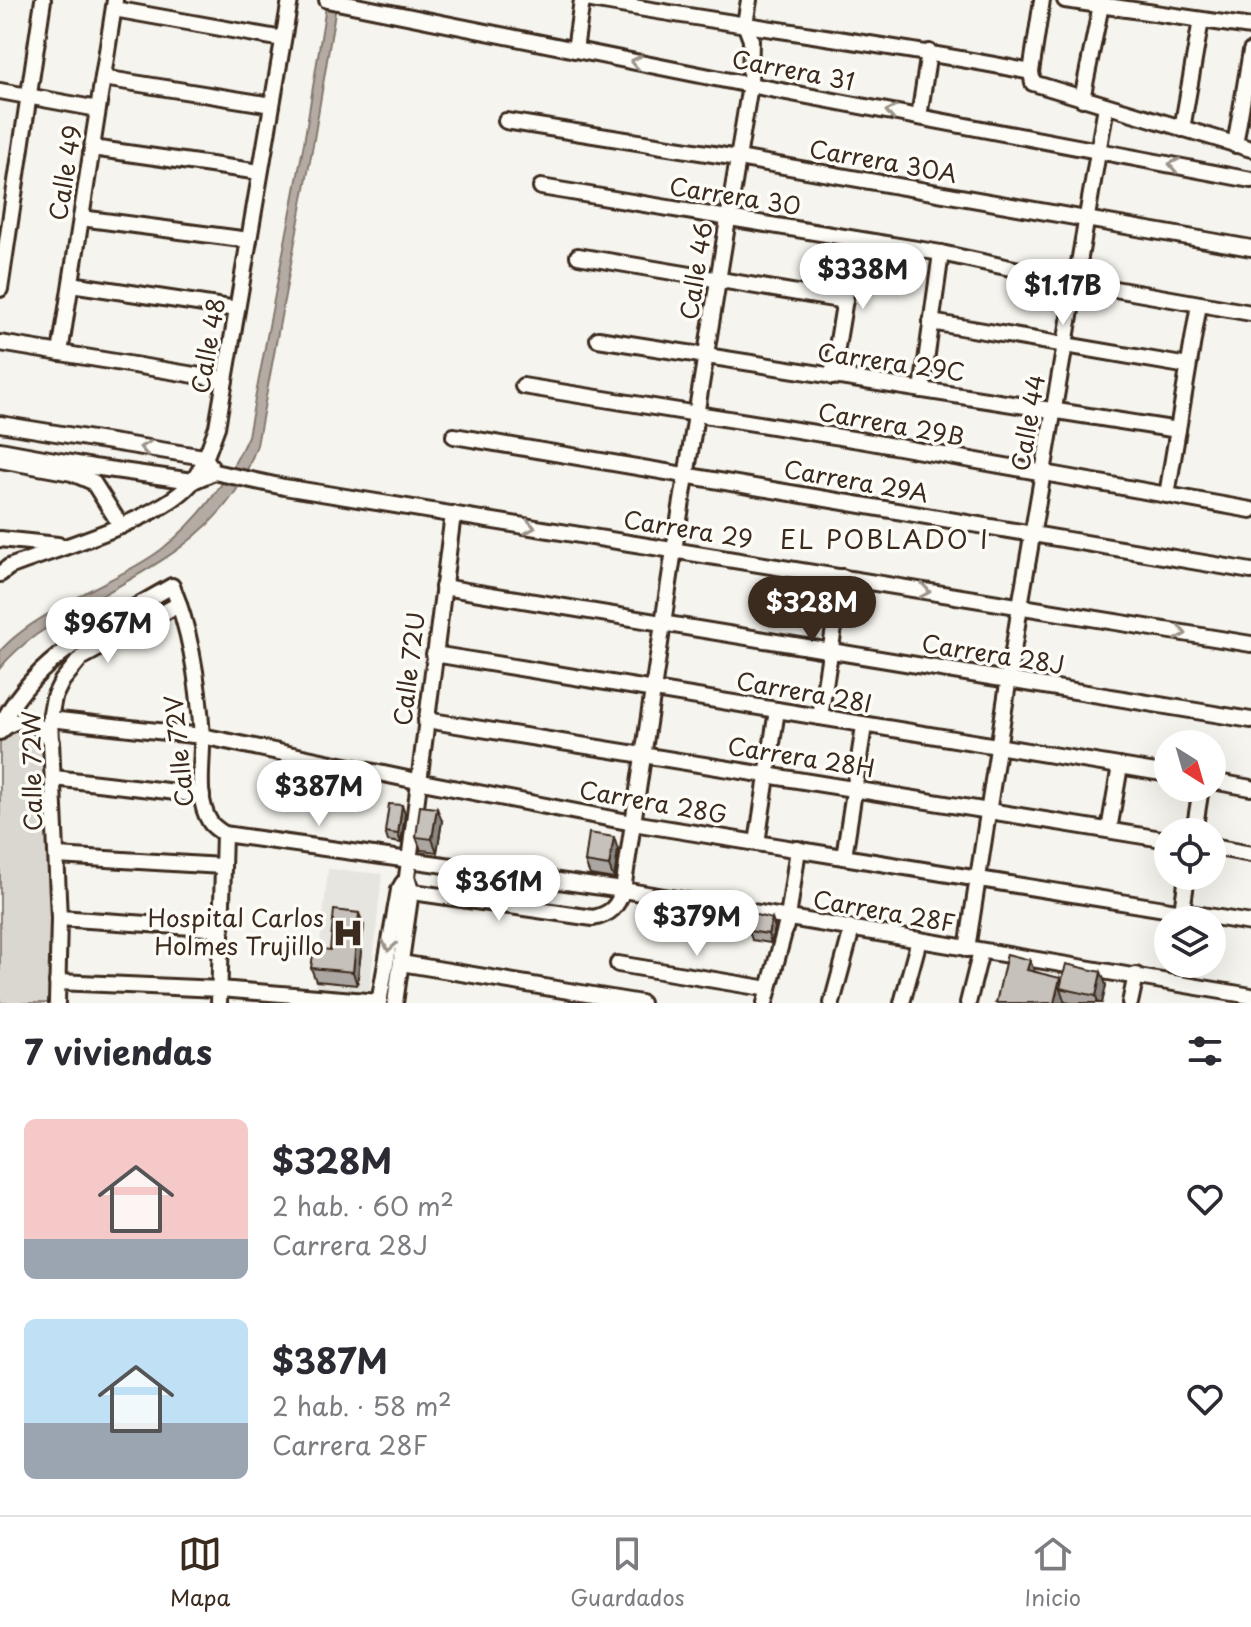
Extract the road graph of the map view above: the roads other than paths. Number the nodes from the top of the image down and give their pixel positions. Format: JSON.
{"nodes":[{"id":1,"x":43,"y":0,"type":"edge"},
{"id":2,"x":290,"y":0,"type":"edge"},
{"id":3,"x":327,"y":0,"type":"edge"},
{"id":4,"x":582,"y":0,"type":"edge"},
{"id":5,"x":592,"y":0,"type":"edge"},
{"id":6,"x":749,"y":0,"type":"edge"},
{"id":7,"x":1042,"y":0,"type":"edge"},
{"id":8,"x":1065,"y":0,"type":"edge"},
{"id":9,"x":114,"y":5,"type":"edge"},
{"id":10,"x":368,"y":5,"type":"edge"},
{"id":11,"x":1101,"y":5,"type":"junction"},
{"id":12,"x":1201,"y":20,"type":"junction"},
{"id":13,"x":745,"y":24,"type":"junction"},
{"id":14,"x":1251,"y":27,"type":"edge"},
{"id":15,"x":283,"y":39,"type":"junction"},
{"id":16,"x":575,"y":50,"type":"junction"},
{"id":17,"x":1251,"y":51,"type":"edge"},
{"id":18,"x":929,"y":52,"type":"junction"},
{"id":19,"x":103,"y":78,"type":"junction"},
{"id":20,"x":1032,"y":78,"type":"junction"},
{"id":21,"x":750,"y":85,"type":"junction"},
{"id":22,"x":0,"y":91,"type":"edge"},
{"id":23,"x":30,"y":97,"type":"junction"},
{"id":24,"x":1082,"y":99,"type":"junction"},
{"id":25,"x":272,"y":105,"type":"junction"},
{"id":26,"x":1106,"y":106,"type":"junction"},
{"id":27,"x":98,"y":109,"type":"junction"},
{"id":28,"x":919,"y":117,"type":"junction"},
{"id":29,"x":506,"y":121,"type":"dead end"},
{"id":30,"x":1182,"y":129,"type":"junction"},
{"id":31,"x":1235,"y":145,"type":"junction"},
{"id":32,"x":92,"y":148,"type":"junction"},
{"id":33,"x":1251,"y":149,"type":"edge"},
{"id":34,"x":1098,"y":151,"type":"junction"},
{"id":35,"x":738,"y":158,"type":"junction"},
{"id":36,"x":260,"y":172,"type":"junction"},
{"id":37,"x":1251,"y":180,"type":"edge"},
{"id":38,"x":541,"y":187,"type":"dead end"},
{"id":39,"x":81,"y":218,"type":"junction"},
{"id":40,"x":728,"y":218,"type":"junction"},
{"id":41,"x":1085,"y":221,"type":"junction"},
{"id":42,"x":855,"y":239,"type":"junction"},
{"id":43,"x":249,"y":240,"type":"junction"},
{"id":44,"x":1251,"y":248,"type":"edge"},
{"id":45,"x":941,"y":253,"type":"junction"},
{"id":46,"x":578,"y":256,"type":"dead end"},
{"id":47,"x":718,"y":279,"type":"junction"},
{"id":48,"x":1075,"y":282,"type":"junction"},
{"id":49,"x":71,"y":284,"type":"junction"},
{"id":50,"x":0,"y":289,"type":"edge"},
{"id":51,"x":845,"y":301,"type":"junction"},
{"id":52,"x":1199,"y":304,"type":"junction"},
{"id":53,"x":237,"y":309,"type":"junction"},
{"id":54,"x":1251,"y":313,"type":"edge"},
{"id":55,"x":931,"y":322,"type":"junction"},
{"id":56,"x":598,"y":339,"type":"dead end"},
{"id":57,"x":0,"y":343,"type":"edge"},
{"id":58,"x":1064,"y":346,"type":"junction"},
{"id":59,"x":60,"y":353,"type":"junction"},
{"id":60,"x":705,"y":357,"type":"junction"},
{"id":61,"x":1188,"y":366,"type":"junction"},
{"id":62,"x":832,"y":377,"type":"junction"},
{"id":63,"x":225,"y":380,"type":"junction"},
{"id":64,"x":523,"y":386,"type":"dead end"},
{"id":65,"x":922,"y":390,"type":"junction"},
{"id":66,"x":1053,"y":410,"type":"junction"},
{"id":67,"x":696,"y":413,"type":"junction"},
{"id":68,"x":0,"y":424,"type":"edge"},
{"id":69,"x":1178,"y":430,"type":"junction"},
{"id":70,"x":454,"y":436,"type":"dead end"},
{"id":71,"x":0,"y":450,"type":"edge"},
{"id":72,"x":204,"y":457,"type":"junction"},
{"id":73,"x":0,"y":460,"type":"edge"},
{"id":74,"x":218,"y":473,"type":"junction"},
{"id":75,"x":688,"y":475,"type":"junction"},
{"id":76,"x":1042,"y":475,"type":"junction"},
{"id":77,"x":193,"y":481,"type":"junction"},
{"id":78,"x":1167,"y":495,"type":"junction"},
{"id":79,"x":1251,"y":509,"type":"edge"},
{"id":80,"x":453,"y":514,"type":"junction"},
{"id":81,"x":121,"y":526,"type":"junction"},
{"id":82,"x":1032,"y":536,"type":"junction"},
{"id":83,"x":0,"y":539,"type":"edge"},
{"id":84,"x":63,"y":546,"type":"junction"},
{"id":85,"x":674,"y":550,"type":"junction"},
{"id":86,"x":1251,"y":571,"type":"edge"},
{"id":87,"x":0,"y":574,"type":"edge"},
{"id":88,"x":842,"y":577,"type":"junction"},
{"id":89,"x":172,"y":586,"type":"joint"},
{"id":90,"x":443,"y":587,"type":"junction"},
{"id":91,"x":179,"y":604,"type":"junction"},
{"id":92,"x":1020,"y":606,"type":"junction"},
{"id":93,"x":663,"y":623,"type":"junction"},
{"id":94,"x":1251,"y":644,"type":"edge"},
{"id":95,"x":831,"y":650,"type":"junction"},
{"id":96,"x":434,"y":654,"type":"junction"},
{"id":97,"x":1009,"y":680,"type":"junction"},
{"id":98,"x":652,"y":690,"type":"junction"},
{"id":99,"x":777,"y":710,"type":"junction"},
{"id":100,"x":820,"y":717,"type":"junction"},
{"id":101,"x":50,"y":719,"type":"junction"},
{"id":102,"x":426,"y":720,"type":"junction"},
{"id":103,"x":1251,"y":720,"type":"edge"},
{"id":104,"x":864,"y":726,"type":"junction"},
{"id":105,"x":0,"y":730,"type":"edge"},
{"id":106,"x":202,"y":736,"type":"junction"},
{"id":107,"x":53,"y":743,"type":"junction"},
{"id":108,"x":997,"y":746,"type":"junction"},
{"id":109,"x":643,"y":754,"type":"junction"},
{"id":110,"x":1120,"y":766,"type":"junction"},
{"id":111,"x":1154,"y":772,"type":"edge"},
{"id":112,"x":768,"y":775,"type":"junction"},
{"id":113,"x":54,"y":778,"type":"junction"},
{"id":114,"x":417,"y":781,"type":"junction"},
{"id":115,"x":1226,"y":784,"type":"edge"},
{"id":116,"x":1251,"y":788,"type":"edge"},
{"id":117,"x":854,"y":789,"type":"junction"},
{"id":118,"x":202,"y":795,"type":"junction"},
{"id":119,"x":988,"y":810,"type":"junction"},
{"id":120,"x":633,"y":823,"type":"junction"},
{"id":121,"x":1109,"y":830,"type":"junction"},
{"id":122,"x":224,"y":834,"type":"junction"},
{"id":123,"x":1154,"y":838,"type":"edge"},
{"id":124,"x":757,"y":843,"type":"junction"},
{"id":125,"x":798,"y":849,"type":"junction"},
{"id":126,"x":1226,"y":850,"type":"edge"},
{"id":127,"x":1251,"y":854,"type":"edge"},
{"id":128,"x":57,"y":856,"type":"junction"},
{"id":129,"x":844,"y":857,"type":"junction"},
{"id":130,"x":409,"y":859,"type":"junction"},
{"id":131,"x":222,"y":866,"type":"junction"},
{"id":132,"x":977,"y":878,"type":"junction"},
{"id":133,"x":406,"y":886,"type":"junction"},
{"id":134,"x":623,"y":890,"type":"junction"},
{"id":135,"x":1154,"y":906,"type":"edge"},
{"id":136,"x":59,"y":918,"type":"junction"},
{"id":137,"x":788,"y":918,"type":"junction"},
{"id":138,"x":1226,"y":919,"type":"edge"},
{"id":139,"x":1251,"y":923,"type":"edge"},
{"id":140,"x":222,"y":929,"type":"junction"},
{"id":141,"x":852,"y":929,"type":"junction"},
{"id":142,"x":919,"y":940,"type":"junction"},
{"id":143,"x":974,"y":950,"type":"junction"},
{"id":144,"x":401,"y":963,"type":"junction"},
{"id":145,"x":618,"y":964,"type":"dead end"},
{"id":146,"x":1136,"y":975,"type":"junction"},
{"id":147,"x":57,"y":982,"type":"junction"},
{"id":148,"x":220,"y":996,"type":"edge"},
{"id":149,"x":767,"y":996,"type":"edge"},
{"id":150,"x":1251,"y":996,"type":"edge"},
{"id":151,"x":57,"y":1003,"type":"edge"},
{"id":152,"x":379,"y":1003,"type":"edge"},
{"id":153,"x":395,"y":1003,"type":"edge"},
{"id":154,"x":641,"y":1003,"type":"edge"},
{"id":155,"x":832,"y":1003,"type":"edge"},
{"id":156,"x":902,"y":1003,"type":"edge"},
{"id":157,"x":968,"y":1003,"type":"edge"},
{"id":158,"x":1130,"y":1003,"type":"edge"}],
"edges":[{"from":1,"to":23,"type":"street"},
{"from":2,"to":15,"type":"street","name":"Calle 48"},
{"from":3,"to":10,"type":"street","name":"Carrera 31"},
{"from":4,"to":16,"type":"street"},
{"from":5,"to":13,"type":"street"},
{"from":6,"to":13,"type":"street","name":"Calle 46"},
{"from":7,"to":20,"type":"street"},
{"from":8,"to":11,"type":"street"},
{"from":9,"to":15,"type":"street"},
{"from":9,"to":19,"type":"street","name":"Calle 49"},
{"from":10,"to":16,"type":"street","name":"Carrera 31"},
{"from":11,"to":12,"type":"street"},
{"from":11,"to":24,"type":"street"},
{"from":12,"to":14,"type":"street"},
{"from":12,"to":30,"type":"street"},
{"from":13,"to":18,"type":"street"},
{"from":13,"to":21,"type":"street","name":"Calle 46"},
{"from":15,"to":25,"type":"street","name":"Calle 48"},
{"from":21,"to":16,"type":"street","name":"Carrera 31","one_way":true},
{"from":17,"to":31,"type":"street"},
{"from":18,"to":20,"type":"street"},
{"from":18,"to":28,"type":"street"},
{"from":19,"to":25,"type":"street"},
{"from":19,"to":27,"type":"street","name":"Calle 49"},
{"from":20,"to":24,"type":"street"},
{"from":28,"to":21,"type":"street","name":"Carrera 31","one_way":true},
{"from":21,"to":35,"type":"street","name":"Calle 46"},
{"from":22,"to":23,"type":"street"},
{"from":23,"to":27,"type":"street"},
{"from":23,"to":50,"type":"street"},
{"from":24,"to":26,"type":"street"},
{"from":25,"to":36,"type":"street","name":"Calle 48"},
{"from":26,"to":30,"type":"street"},
{"from":26,"to":34,"type":"street","name":"Calle 44"},
{"from":27,"to":32,"type":"street","name":"Calle 49"},
{"from":28,"to":34,"type":"street","name":"Carrera 31"},
{"from":29,"to":35,"type":"street","name":"Carrera 30A"},
{"from":30,"to":31,"type":"street"},
{"from":31,"to":33,"type":"street"},
{"from":32,"to":36,"type":"street"},
{"from":32,"to":39,"type":"street","name":"Calle 49"},
{"from":37,"to":34,"type":"street","name":"Carrera 31","one_way":true},
{"from":34,"to":41,"type":"street","name":"Calle 44"},
{"from":35,"to":40,"type":"street","name":"Calle 46"},
{"from":35,"to":41,"type":"street","name":"Carrera 30A"},
{"from":36,"to":43,"type":"street","name":"Calle 48"},
{"from":38,"to":40,"type":"street","name":"Carrera 30"},
{"from":39,"to":43,"type":"street"},
{"from":39,"to":49,"type":"street","name":"Calle 49"},
{"from":40,"to":42,"type":"street","name":"Carrera 30"},
{"from":40,"to":47,"type":"street","name":"Calle 46"},
{"from":41,"to":44,"type":"street","name":"Carrera 30A"},
{"from":41,"to":48,"type":"street","name":"Calle 44"},
{"from":42,"to":45,"type":"street","name":"Carrera 30"},
{"from":42,"to":51,"type":"street"},
{"from":43,"to":53,"type":"street","name":"Calle 48"},
{"from":45,"to":48,"type":"street","name":"Carrera 30"},
{"from":45,"to":55,"type":"street"},
{"from":46,"to":47,"type":"street"},
{"from":47,"to":51,"type":"street"},
{"from":47,"to":60,"type":"street","name":"Calle 46"},
{"from":48,"to":52,"type":"street","name":"Carrera 30"},
{"from":48,"to":58,"type":"street","name":"Calle 44"},
{"from":49,"to":53,"type":"street"},
{"from":49,"to":59,"type":"street","name":"Calle 49"},
{"from":51,"to":62,"type":"street"},
{"from":52,"to":54,"type":"street","name":"Carrera 30"},
{"from":52,"to":61,"type":"street"},
{"from":53,"to":63,"type":"street","name":"Calle 48"},
{"from":55,"to":58,"type":"street"},
{"from":55,"to":65,"type":"street"},
{"from":56,"to":60,"type":"street","name":"Carrera 29C"},
{"from":57,"to":59,"type":"street"},
{"from":58,"to":61,"type":"street"},
{"from":58,"to":66,"type":"street","name":"Calle 44"},
{"from":59,"to":63,"type":"street"},
{"from":60,"to":62,"type":"street","name":"Carrera 29C"},
{"from":60,"to":67,"type":"street","name":"Calle 46"},
{"from":61,"to":69,"type":"street"},
{"from":62,"to":65,"type":"street","name":"Carrera 29C"},
{"from":63,"to":72,"type":"street","name":"Calle 48"},
{"from":64,"to":67,"type":"street","name":"Carrera 29B"},
{"from":65,"to":66,"type":"street","name":"Carrera 29C"},
{"from":66,"to":69,"type":"street","name":"Carrera 29C"},
{"from":66,"to":76,"type":"street","name":"Calle 44"},
{"from":67,"to":75,"type":"street","name":"Calle 46"},
{"from":67,"to":76,"type":"street","name":"Carrera 29B"},
{"from":72,"to":68,"type":"street","one_way":true},
{"from":69,"to":78,"type":"street"},
{"from":70,"to":75,"type":"street","name":"Carrera 29A"},
{"from":71,"to":77,"type":"street"},
{"from":72,"to":74,"type":"street"},
{"from":72,"to":77,"type":"street","name":"Calle 48"},
{"from":73,"to":81,"type":"street"},
{"from":74,"to":77,"type":"street"},
{"from":74,"to":80,"type":"street","name":"Carrera 29"},
{"from":75,"to":82,"type":"street","name":"Carrera 29A"},
{"from":75,"to":85,"type":"street","name":"Calle 46"},
{"from":76,"to":78,"type":"street","name":"Carrera 29B"},
{"from":76,"to":82,"type":"street","name":"Calle 44"},
{"from":77,"to":81,"type":"street","name":"Calle 48"},
{"from":78,"to":79,"type":"street","name":"Carrera 29B"},
{"from":80,"to":85,"type":"street","name":"Carrera 29","one_way":true},
{"from":80,"to":90,"type":"street","name":"Calle 72U"},
{"from":81,"to":84,"type":"street","name":"Calle 48"},
{"from":82,"to":86,"type":"street","name":"Carrera 29A"},
{"from":82,"to":92,"type":"street","name":"Calle 44"},
{"from":83,"to":84,"type":"street"},
{"from":84,"to":87,"type":"street","name":"Calle 48"},
{"from":85,"to":88,"type":"street","name":"Carrera 29"},
{"from":85,"to":93,"type":"street","name":"Calle 46"},
{"from":88,"to":92,"type":"street","name":"Carrera 29","one_way":true},
{"from":88,"to":95,"type":"street"},
{"from":89,"to":91,"type":"street","name":"Calle 72V"},
{"from":89,"to":105,"type":"street","name":"Calle 72W"},
{"from":90,"to":93,"type":"street","name":"Carrera 28J"},
{"from":90,"to":96,"type":"street","name":"Calle 72U"},
{"from":91,"to":101,"type":"street","name":"Calle 72W"},
{"from":91,"to":106,"type":"street","name":"Calle 72V"},
{"from":92,"to":94,"type":"street","name":"Carrera 29","one_way":true},
{"from":92,"to":97,"type":"street","name":"Calle 44"},
{"from":93,"to":95,"type":"street","name":"Carrera 28J"},
{"from":93,"to":98,"type":"street","name":"Calle 46"},
{"from":95,"to":97,"type":"street","name":"Carrera 28J"},
{"from":95,"to":100,"type":"street"},
{"from":96,"to":98,"type":"street","name":"Carrera 28I"},
{"from":96,"to":102,"type":"street","name":"Calle 72U"},
{"from":97,"to":103,"type":"street","name":"Carrera 28J"},
{"from":97,"to":108,"type":"street","name":"Calle 44"},
{"from":98,"to":99,"type":"street","name":"Carrera 28I"},
{"from":98,"to":109,"type":"street","name":"Calle 46"},
{"from":99,"to":100,"type":"street","name":"Carrera 28I"},
{"from":99,"to":112,"type":"street"},
{"from":100,"to":104,"type":"street","name":"Carrera 28I"},
{"from":101,"to":106,"type":"street","name":"Carrera 28G"},
{"from":101,"to":107,"type":"street","name":"Calle 72W"},
{"from":102,"to":109,"type":"street","name":"Carrera 28H"},
{"from":102,"to":114,"type":"street","name":"Calle 72U"},
{"from":104,"to":108,"type":"street","name":"Carrera 28I"},
{"from":104,"to":117,"type":"street"},
{"from":105,"to":107,"type":"street"},
{"from":106,"to":114,"type":"street","name":"Carrera 28G"},
{"from":106,"to":118,"type":"street","name":"Calle 72V"},
{"from":107,"to":113,"type":"street","name":"Calle 72W"},
{"from":108,"to":110,"type":"street","name":"Carrera 28I"},
{"from":108,"to":119,"type":"street","name":"Calle 44"},
{"from":109,"to":112,"type":"street","name":"Carrera 28H"},
{"from":109,"to":120,"type":"street","name":"Calle 46"},
{"from":110,"to":111,"type":"street","name":"Carrera 28I"},
{"from":110,"to":121,"type":"street"},
{"from":112,"to":117,"type":"street","name":"Carrera 28H"},
{"from":112,"to":124,"type":"street"},
{"from":113,"to":118,"type":"street"},
{"from":113,"to":128,"type":"street","name":"Calle 72W"},
{"from":114,"to":120,"type":"street","name":"Carrera 28G"},
{"from":114,"to":130,"type":"street","name":"Calle 72U"},
{"from":115,"to":116,"type":"street"},
{"from":117,"to":119,"type":"street","name":"Carrera 28H"},
{"from":117,"to":129,"type":"street"},
{"from":118,"to":122,"type":"street","name":"Calle 72V"},
{"from":119,"to":121,"type":"street","name":"Carrera 28H"},
{"from":119,"to":132,"type":"street","name":"Calle 44"},
{"from":120,"to":124,"type":"street","name":"Carrera 28G"},
{"from":120,"to":134,"type":"street","name":"Calle 46"},
{"from":121,"to":123,"type":"street","name":"Carrera 28H"},
{"from":122,"to":130,"type":"street","name":"Carrera 28F"},
{"from":122,"to":131,"type":"street"},
{"from":124,"to":125,"type":"street","name":"Carrera 28G"},
{"from":125,"to":129,"type":"street","name":"Carrera 28G"},
{"from":125,"to":137,"type":"street"},
{"from":126,"to":127,"type":"street"},
{"from":128,"to":131,"type":"street"},
{"from":128,"to":136,"type":"street","name":"Calle 72W"},
{"from":129,"to":132,"type":"street","name":"Carrera 28G"},
{"from":130,"to":133,"type":"street","name":"Calle 72U"},
{"from":130,"to":134,"type":"street","name":"Carrera 28F"},
{"from":131,"to":140,"type":"street"},
{"from":132,"to":135,"type":"street","name":"Carrera 28G"},
{"from":132,"to":143,"type":"street","name":"Calle 44"},
{"from":133,"to":134,"type":"street"},
{"from":133,"to":144,"type":"street","name":"Calle 72U"},
{"from":133,"to":152,"type":"street","name":"Calle 72U","one_way":true},
{"from":134,"to":137,"type":"street","name":"Carrera 28F"},
{"from":136,"to":140,"type":"street"},
{"from":136,"to":147,"type":"street","name":"Calle 72W"},
{"from":137,"to":141,"type":"street","name":"Carrera 28F"},
{"from":137,"to":149,"type":"street"},
{"from":138,"to":139,"type":"street","name":"Carrera 28G"},
{"from":140,"to":148,"type":"street"},
{"from":141,"to":142,"type":"street","name":"Carrera 28F"},
{"from":141,"to":155,"type":"street"},
{"from":142,"to":143,"type":"street","name":"Carrera 28F"},
{"from":142,"to":156,"type":"street"},
{"from":143,"to":146,"type":"street","name":"Carrera 28F"},
{"from":143,"to":157,"type":"street","name":"Calle 44"},
{"from":144,"to":153,"type":"street","name":"Calle 72U"},
{"from":144,"to":154,"type":"street"},
{"from":145,"to":149,"type":"street"},
{"from":146,"to":150,"type":"street","name":"Carrera 28F"},
{"from":146,"to":158,"type":"street"},
{"from":147,"to":148,"type":"street"},
{"from":147,"to":151,"type":"street","name":"Calle 72W"},
{"from":148,"to":152,"type":"street"}]}
